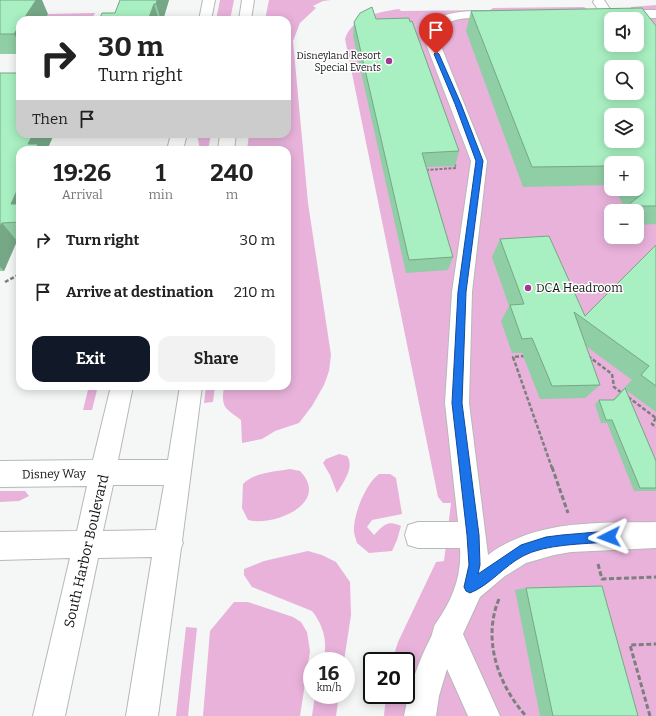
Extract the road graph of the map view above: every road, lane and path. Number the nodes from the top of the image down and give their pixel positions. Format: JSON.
{"nodes":[{"id":1,"x":209,"y":0,"type":"edge"},
{"id":2,"x":248,"y":0,"type":"edge"},
{"id":3,"x":619,"y":1,"type":"dead end"},
{"id":4,"x":599,"y":2,"type":"dead end"},
{"id":5,"x":606,"y":12,"type":"edge"},
{"id":6,"x":627,"y":12,"type":"edge"},
{"id":7,"x":604,"y":14,"type":"edge"},
{"id":8,"x":644,"y":14,"type":"edge"},
{"id":9,"x":656,"y":14,"type":"edge"},
{"id":10,"x":508,"y":15,"type":"edge"},
{"id":11,"x":593,"y":15,"type":"edge"},
{"id":12,"x":206,"y":16,"type":"edge"},
{"id":13,"x":246,"y":16,"type":"edge"},
{"id":14,"x":456,"y":168,"type":"dead end"},
{"id":15,"x":422,"y":170,"type":"edge"},
{"id":16,"x":16,"y":276,"type":"edge"},
{"id":17,"x":5,"y":282,"type":"dead end"},
{"id":18,"x":583,"y":352,"type":"edge"},
{"id":19,"x":529,"y":355,"type":"edge"},
{"id":20,"x":121,"y":390,"type":"edge"},
{"id":21,"x":190,"y":390,"type":"edge"},
{"id":22,"x":656,"y":418,"type":"edge"},
{"id":23,"x":656,"y":427,"type":"edge"},
{"id":24,"x":179,"y":472,"type":"junction"},
{"id":25,"x":104,"y":473,"type":"junction"},
{"id":26,"x":0,"y":474,"type":"edge"},
{"id":27,"x":418,"y":535,"type":"dead end"},
{"id":28,"x":473,"y":535,"type":"junction"},
{"id":29,"x":656,"y":535,"type":"edge"},
{"id":30,"x":578,"y":538,"type":"junction"},
{"id":31,"x":169,"y":542,"type":"junction"},
{"id":32,"x":88,"y":544,"type":"junction"},
{"id":33,"x":0,"y":546,"type":"edge"},
{"id":34,"x":656,"y":577,"type":"edge"},
{"id":35,"x":470,"y":587,"type":"junction"},
{"id":36,"x":502,"y":596,"type":"dead end"},
{"id":37,"x":447,"y":634,"type":"junction"},
{"id":38,"x":656,"y":644,"type":"edge"},
{"id":39,"x":49,"y":716,"type":"edge"},
{"id":40,"x":142,"y":716,"type":"edge"},
{"id":41,"x":420,"y":716,"type":"edge"},
{"id":42,"x":484,"y":716,"type":"edge"},
{"id":43,"x":526,"y":716,"type":"edge"},
{"id":44,"x":650,"y":716,"type":"edge"}],
"edges":[{"from":1,"to":12,"type":"main road"},
{"from":2,"to":13,"type":"main road"},
{"from":3,"to":6,"type":"main road"},
{"from":4,"to":5,"type":"main road"},
{"from":7,"to":11,"type":"main road"},
{"from":8,"to":9,"type":"main road"},
{"from":10,"to":28,"type":"main road"},
{"from":14,"to":15,"type":"path"},
{"from":16,"to":17,"type":"path"},
{"from":18,"to":22,"type":"path"},
{"from":19,"to":30,"type":"path"},
{"from":20,"to":25,"type":"main road","name":"South Harbor Boulevard"},
{"from":21,"to":24,"type":"main road"},
{"from":22,"to":23,"type":"path"},
{"from":24,"to":25,"type":"main road","name":"Disney Way"},
{"from":24,"to":31,"type":"main road"},
{"from":25,"to":26,"type":"main road","name":"Disney Way"},
{"from":25,"to":32,"type":"main road","name":"South Harbor Boulevard"},
{"from":27,"to":28,"type":"main road"},
{"from":28,"to":35,"type":"main road"},
{"from":29,"to":30,"type":"main road"},
{"from":30,"to":34,"type":"path"},
{"from":30,"to":35,"type":"main road"},
{"from":31,"to":32,"type":"main road"},
{"from":31,"to":40,"type":"main road"},
{"from":32,"to":33,"type":"main road"},
{"from":32,"to":39,"type":"main road","name":"South Harbor Boulevard"},
{"from":35,"to":37,"type":"main road"},
{"from":36,"to":43,"type":"path"},
{"from":37,"to":41,"type":"main road"},
{"from":37,"to":42,"type":"main road"},
{"from":38,"to":44,"type":"path"}]}
